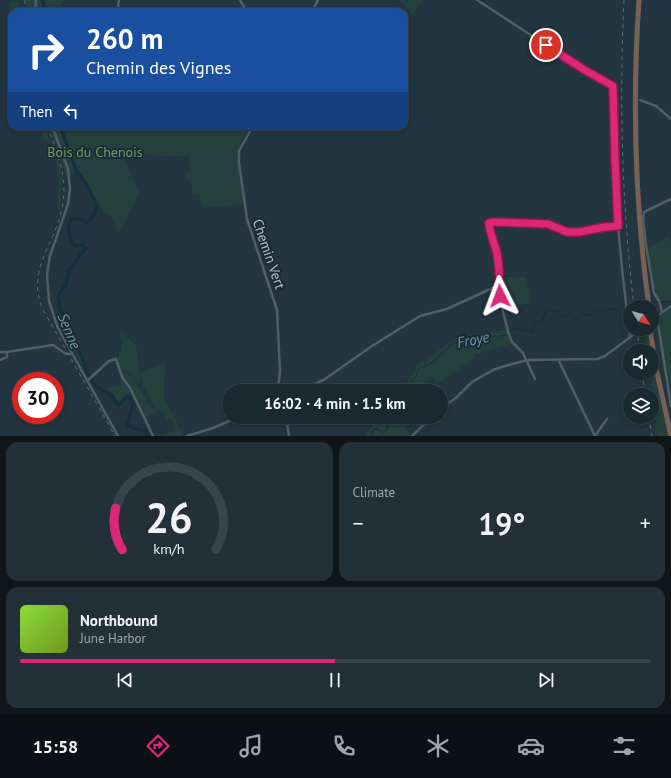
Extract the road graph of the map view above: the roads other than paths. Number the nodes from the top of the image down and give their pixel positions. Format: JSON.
{"nodes":[{"id":1,"x":477,"y":0,"type":"edge"},
{"id":2,"x":637,"y":0,"type":"edge"},
{"id":3,"x":640,"y":100,"type":"dead end"},
{"id":4,"x":671,"y":119,"type":"edge"},
{"id":5,"x":53,"y":130,"type":"edge"},
{"id":6,"x":251,"y":130,"type":"edge"},
{"id":7,"x":671,"y":199,"type":"edge"},
{"id":8,"x":618,"y":226,"type":"junction"},
{"id":9,"x":499,"y":285,"type":"junction"},
{"id":10,"x":647,"y":300,"type":"edge"},
{"id":11,"x":671,"y":306,"type":"edge"},
{"id":12,"x":662,"y":312,"type":"junction"},
{"id":13,"x":659,"y":314,"type":"edge"},
{"id":14,"x":659,"y":329,"type":"edge"},
{"id":15,"x":651,"y":336,"type":"edge"},
{"id":16,"x":654,"y":336,"type":"edge"},
{"id":17,"x":630,"y":337,"type":"joint"},
{"id":18,"x":0,"y":352,"type":"edge"},
{"id":19,"x":7,"y":352,"type":"junction"},
{"id":20,"x":72,"y":354,"type":"junction"},
{"id":21,"x":0,"y":360,"type":"edge"},
{"id":22,"x":527,"y":360,"type":"junction"},
{"id":23,"x":558,"y":361,"type":"junction"},
{"id":24,"x":535,"y":378,"type":"dead end"},
{"id":25,"x":89,"y":379,"type":"junction"},
{"id":26,"x":279,"y":384,"type":"edge"},
{"id":27,"x":315,"y":384,"type":"edge"},
{"id":28,"x":448,"y":404,"type":"edge"},
{"id":29,"x":671,"y":406,"type":"edge"},
{"id":30,"x":607,"y":419,"type":"dead end"},
{"id":31,"x":671,"y":423,"type":"edge"},
{"id":32,"x":222,"y":424,"type":"edge"},
{"id":33,"x":287,"y":424,"type":"edge"},
{"id":34,"x":425,"y":424,"type":"edge"},
{"id":35,"x":118,"y":436,"type":"edge"},
{"id":36,"x":153,"y":436,"type":"edge"},
{"id":37,"x":187,"y":436,"type":"edge"},
{"id":38,"x":289,"y":436,"type":"edge"},
{"id":39,"x":412,"y":436,"type":"edge"},
{"id":40,"x":671,"y":436,"type":"edge"}],
"edges":[{"from":1,"to":8,"type":"street"},
{"from":2,"to":10,"type":"highway"},
{"from":3,"to":4,"type":"street"},
{"from":5,"to":20,"type":"street"},
{"from":6,"to":26,"type":"street","name":"Chemin Vert"},
{"from":7,"to":12,"type":"street"},
{"from":8,"to":9,"type":"street"},
{"from":8,"to":17,"type":"street"},
{"from":9,"to":22,"type":"street"},
{"from":9,"to":27,"type":"street"},
{"from":11,"to":12,"type":"street"},
{"from":12,"to":13,"type":"street"},
{"from":14,"to":29,"type":"street"},
{"from":15,"to":40,"type":"highway"},
{"from":16,"to":31,"type":"highway"},
{"from":17,"to":23,"type":"street"},
{"from":18,"to":19,"type":"street"},
{"from":19,"to":20,"type":"street"},
{"from":19,"to":21,"type":"street"},
{"from":20,"to":25,"type":"street"},
{"from":22,"to":23,"type":"street"},
{"from":22,"to":24,"type":"street"},
{"from":22,"to":28,"type":"street"},
{"from":23,"to":30,"type":"street"},
{"from":25,"to":35,"type":"street"},
{"from":25,"to":36,"type":"street"},
{"from":32,"to":37,"type":"street"},
{"from":33,"to":38,"type":"street"},
{"from":34,"to":39,"type":"street"}]}
